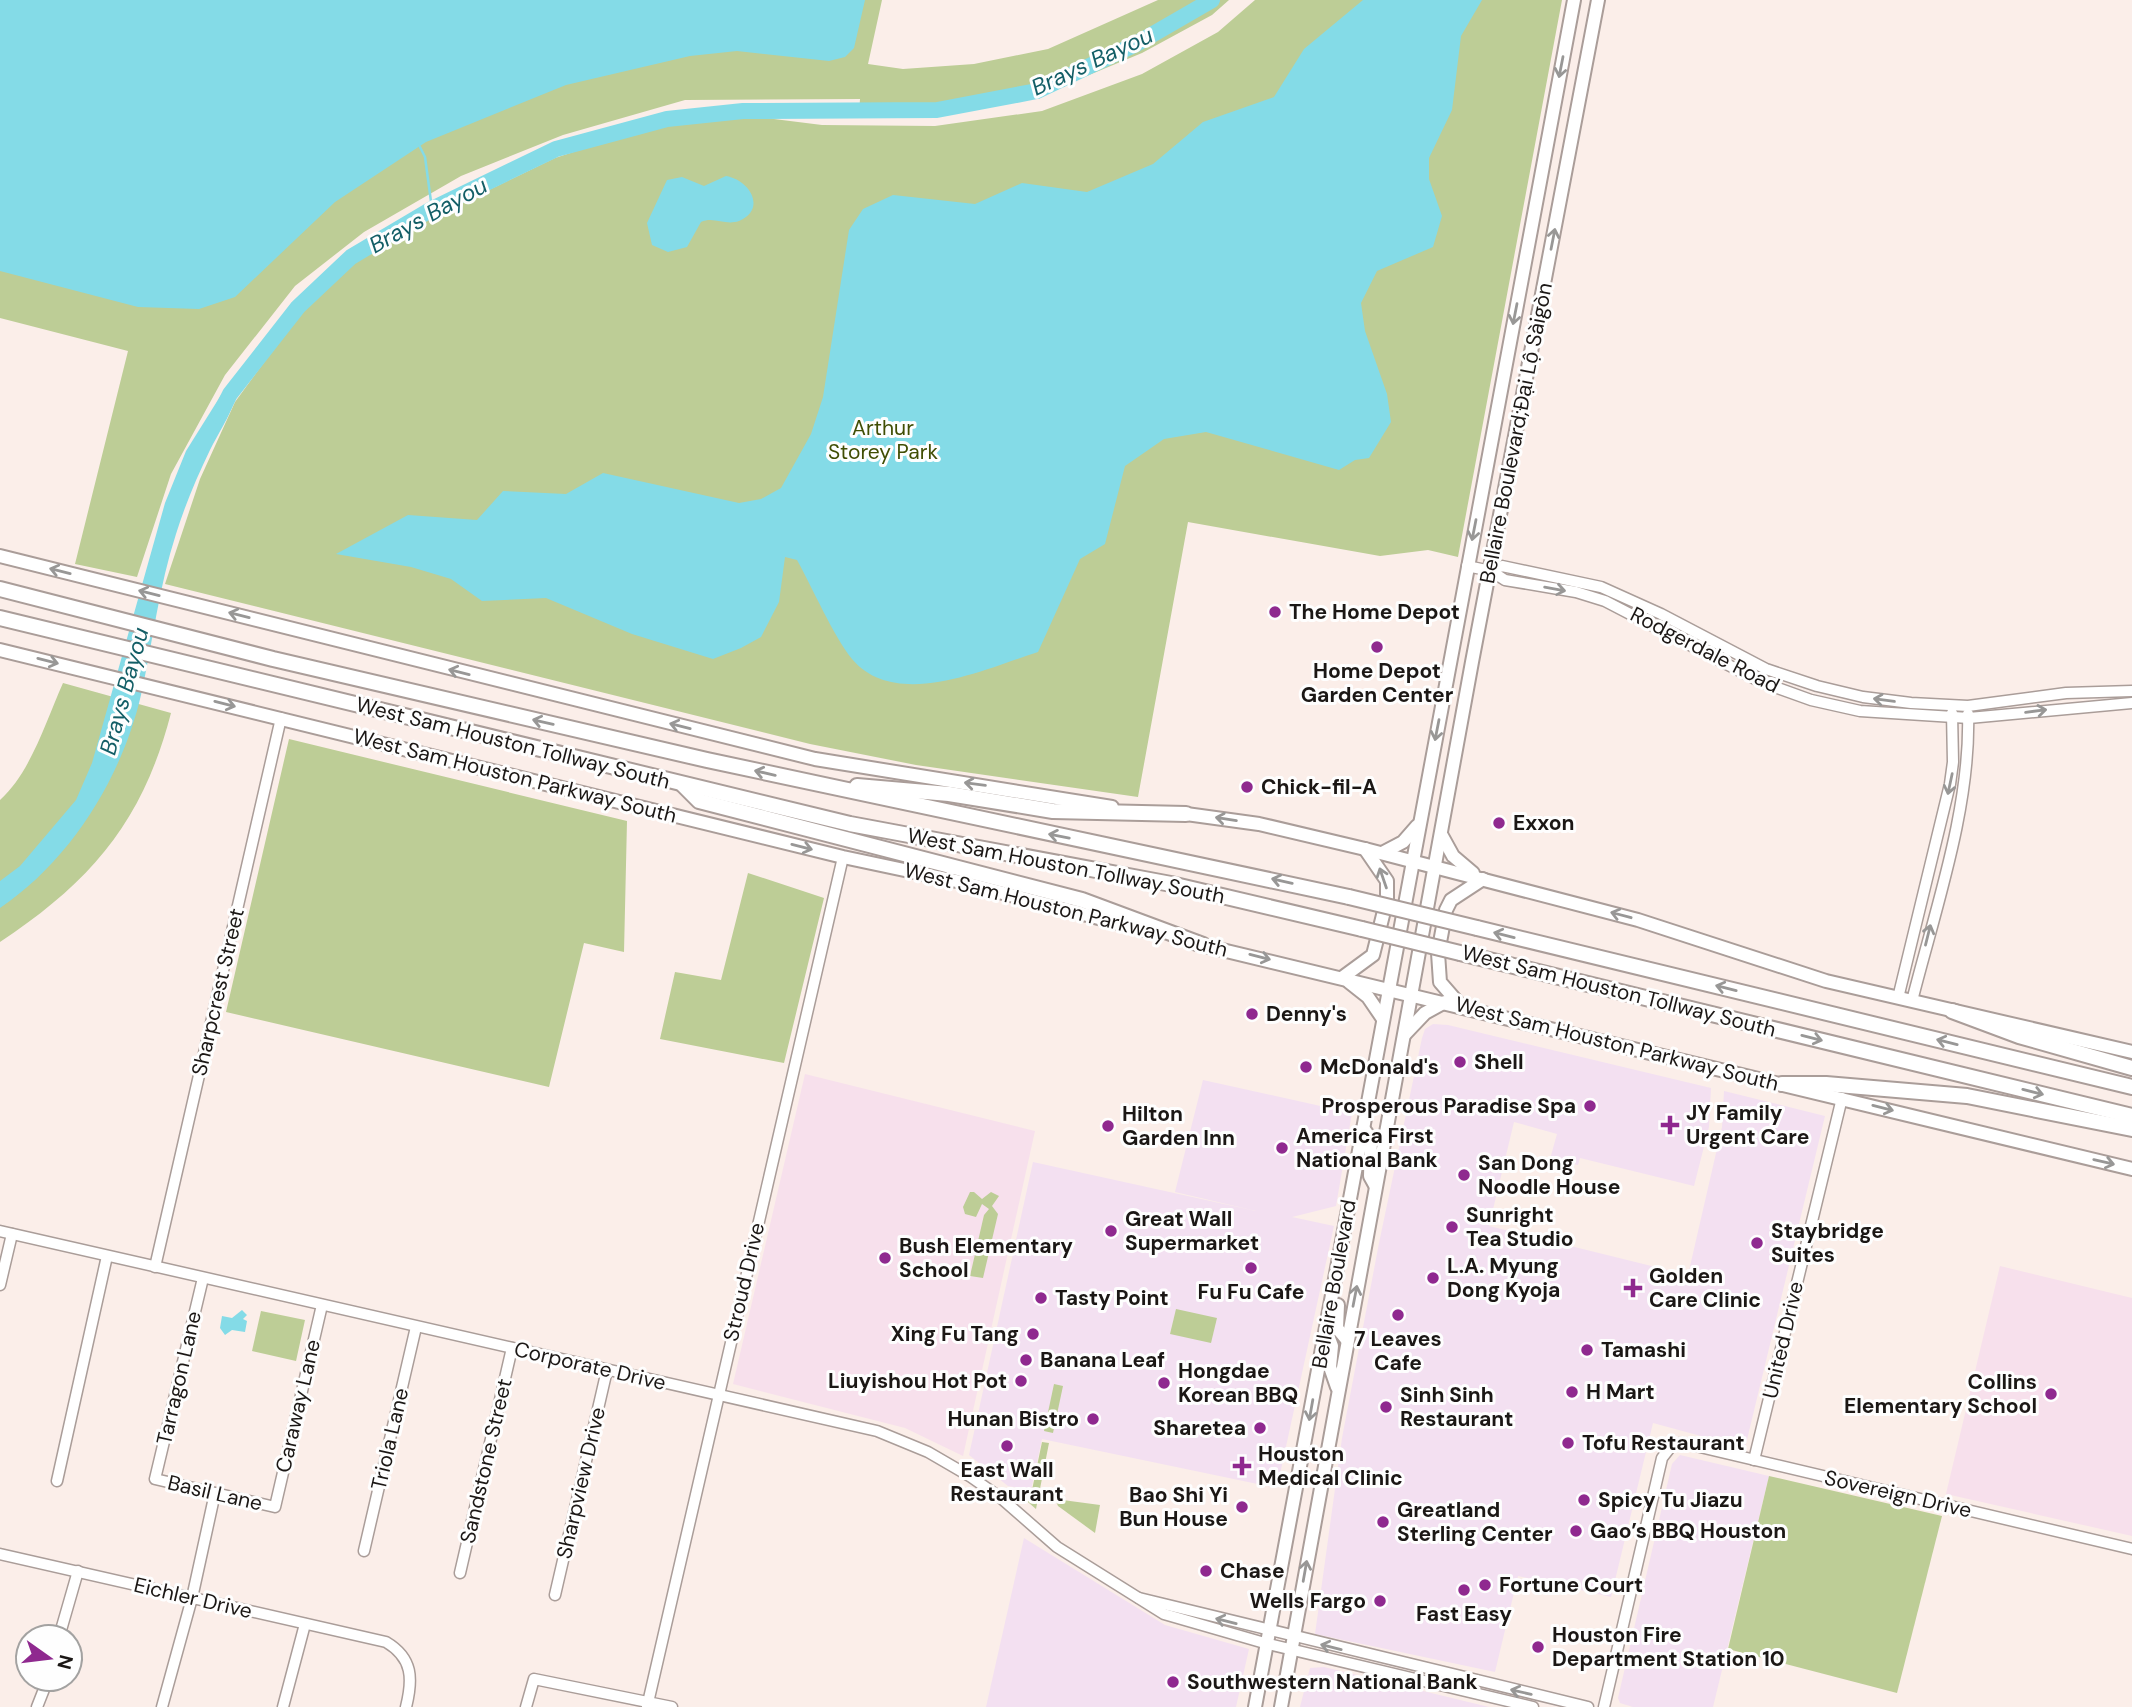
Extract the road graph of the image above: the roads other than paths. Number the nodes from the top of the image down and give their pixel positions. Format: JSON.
{"nodes":[{"id":1,"x":1574,"y":0,"type":"edge"},
{"id":2,"x":1598,"y":0,"type":"edge"},
{"id":3,"x":1536,"y":199,"type":"junction"},
{"id":4,"x":1560,"y":204,"type":"junction"},
{"id":5,"x":0,"y":556,"type":"edge"},
{"id":6,"x":1467,"y":566,"type":"junction"},
{"id":7,"x":1491,"y":571,"type":"junction"},
{"id":8,"x":0,"y":590,"type":"edge"},
{"id":9,"x":1640,"y":603,"type":"junction"},
{"id":10,"x":1635,"y":615,"type":"junction"},
{"id":11,"x":0,"y":618,"type":"edge"},
{"id":12,"x":0,"y":650,"type":"edge"},
{"id":13,"x":1766,"y":669,"type":"junction"},
{"id":14,"x":1760,"y":682,"type":"junction"},
{"id":15,"x":2132,"y":691,"type":"edge"},
{"id":16,"x":2132,"y":703,"type":"edge"},
{"id":17,"x":1952,"y":706,"type":"junction"},
{"id":18,"x":1968,"y":706,"type":"junction"},
{"id":19,"x":281,"y":718,"type":"junction"},
{"id":20,"x":1969,"y":718,"type":"junction"},
{"id":21,"x":1953,"y":719,"type":"junction"},
{"id":22,"x":797,"y":780,"type":"junction"},
{"id":23,"x":682,"y":784,"type":"junction"},
{"id":24,"x":1186,"y":814,"type":"junction"},
{"id":25,"x":1419,"y":823,"type":"junction"},
{"id":26,"x":1442,"y":836,"type":"junction"},
{"id":27,"x":1934,"y":848,"type":"junction"},
{"id":28,"x":1365,"y":849,"type":"junction"},
{"id":29,"x":1949,"y":852,"type":"junction"},
{"id":30,"x":1382,"y":853,"type":"junction"},
{"id":31,"x":843,"y":857,"type":"junction"},
{"id":32,"x":1412,"y":861,"type":"junction"},
{"id":33,"x":1437,"y":867,"type":"junction"},
{"id":34,"x":1483,"y":878,"type":"junction"},
{"id":35,"x":1203,"y":945,"type":"junction"},
{"id":36,"x":1343,"y":977,"type":"junction"},
{"id":37,"x":1389,"y":989,"type":"junction"},
{"id":38,"x":1412,"y":994,"type":"junction"},
{"id":39,"x":1898,"y":998,"type":"junction"},
{"id":40,"x":1912,"y":1001,"type":"junction"},
{"id":41,"x":1445,"y":1002,"type":"junction"},
{"id":42,"x":1460,"y":1005,"type":"junction"},
{"id":43,"x":1952,"y":1011,"type":"junction"},
{"id":44,"x":1383,"y":1019,"type":"junction"},
{"id":45,"x":1405,"y":1035,"type":"junction"},
{"id":46,"x":2132,"y":1052,"type":"edge"},
{"id":47,"x":2132,"y":1068,"type":"edge"},
{"id":48,"x":1782,"y":1084,"type":"junction"},
{"id":49,"x":2132,"y":1087,"type":"edge"},
{"id":50,"x":1842,"y":1098,"type":"junction"},
{"id":51,"x":2132,"y":1116,"type":"edge"},
{"id":52,"x":1363,"y":1128,"type":"junction"},
{"id":53,"x":2132,"y":1129,"type":"edge"},
{"id":54,"x":2132,"y":1169,"type":"edge"},
{"id":55,"x":1376,"y":1186,"type":"junction"},
{"id":56,"x":0,"y":1231,"type":"edge"},
{"id":57,"x":12,"y":1234,"type":"junction"},
{"id":58,"x":107,"y":1256,"type":"junction"},
{"id":59,"x":155,"y":1267,"type":"junction"},
{"id":60,"x":1336,"y":1270,"type":"junction"},
{"id":61,"x":203,"y":1278,"type":"junction"},
{"id":62,"x":0,"y":1285,"type":"edge"},
{"id":63,"x":321,"y":1305,"type":"junction"},
{"id":64,"x":416,"y":1326,"type":"junction"},
{"id":65,"x":1325,"y":1331,"type":"junction"},
{"id":66,"x":1346,"y":1340,"type":"junction"},
{"id":67,"x":512,"y":1349,"type":"junction"},
{"id":68,"x":607,"y":1370,"type":"junction"},
{"id":69,"x":1338,"y":1388,"type":"junction"},
{"id":70,"x":718,"y":1395,"type":"junction"},
{"id":71,"x":1754,"y":1460,"type":"junction"},
{"id":72,"x":155,"y":1479,"type":"joint"},
{"id":73,"x":57,"y":1480,"type":"dead end"},
{"id":74,"x":215,"y":1493,"type":"junction"},
{"id":75,"x":275,"y":1507,"type":"joint"},
{"id":76,"x":2132,"y":1549,"type":"edge"},
{"id":77,"x":364,"y":1551,"type":"dead end"},
{"id":78,"x":0,"y":1554,"type":"edge"},
{"id":79,"x":78,"y":1571,"type":"junction"},
{"id":80,"x":460,"y":1573,"type":"dead end"},
{"id":81,"x":555,"y":1595,"type":"dead end"},
{"id":82,"x":192,"y":1598,"type":"junction"},
{"id":83,"x":63,"y":1623,"type":"edge"},
{"id":84,"x":305,"y":1623,"type":"junction"},
{"id":85,"x":1269,"y":1638,"type":"junction"},
{"id":86,"x":1292,"y":1643,"type":"junction"},
{"id":87,"x":647,"y":1704,"type":"edge"},
{"id":88,"x":162,"y":1707,"type":"edge"},
{"id":89,"x":283,"y":1707,"type":"edge"},
{"id":90,"x":406,"y":1707,"type":"edge"},
{"id":91,"x":526,"y":1707,"type":"edge"},
{"id":92,"x":672,"y":1707,"type":"edge"},
{"id":93,"x":1255,"y":1707,"type":"edge"},
{"id":94,"x":1281,"y":1707,"type":"edge"},
{"id":95,"x":1533,"y":1707,"type":"edge"},
{"id":96,"x":1588,"y":1707,"type":"edge"},
{"id":97,"x":1604,"y":1707,"type":"edge"}],
"edges":[{"from":1,"to":3,"type":"main road","name":"Bellaire Boulevard;Đại Lộ Sàigòn","one_way":true},
{"from":2,"to":4,"type":"main road","name":"Bellaire Boulevard;Đại Lộ Sàigòn"},
{"from":3,"to":4,"type":"main road"},
{"from":3,"to":6,"type":"main road","name":"Bellaire Boulevard;Đại Lộ Sàigòn","one_way":true},
{"from":7,"to":4,"type":"main road","name":"Bellaire Boulevard;Đại Lộ Sàigòn","one_way":true},
{"from":24,"to":5,"type":"main road","one_way":true},
{"from":6,"to":7,"type":"street","name":"Rodgerdale Road"},
{"from":6,"to":25,"type":"main road","name":"Bellaire Boulevard;Đại Lộ Sàigòn","one_way":true},
{"from":7,"to":9,"type":"street","name":"Rodgerdale Road"},
{"from":7,"to":10,"type":"street","name":"Rodgerdale Road","one_way":true},
{"from":7,"to":26,"type":"main road","name":"Bellaire Boulevard;Đại Lộ Sàigòn"},
{"from":22,"to":8,"type":"highway","name":"West Sam Houston Tollway South","one_way":true},
{"from":9,"to":10,"type":"street"},
{"from":9,"to":13,"type":"street","name":"Rodgerdale Road"},
{"from":10,"to":14,"type":"street","name":"Rodgerdale Road"},
{"from":11,"to":23,"type":"highway","name":"West Sam Houston Tollway South"},
{"from":12,"to":19,"type":"main road","name":"West Sam Houston Parkway South","one_way":true},
{"from":13,"to":14,"type":"street"},
{"from":17,"to":13,"type":"street","name":"Rodgerdale Road","one_way":true},
{"from":14,"to":21,"type":"street","name":"Rodgerdale Road"},
{"from":15,"to":18,"type":"street","name":"Rodgerdale Road"},
{"from":20,"to":16,"type":"street","name":"Rodgerdale Road","one_way":true},
{"from":17,"to":18,"type":"street","name":"Rodgerdale Road"},
{"from":17,"to":21,"type":"street"},
{"from":18,"to":20,"type":"street"},
{"from":19,"to":31,"type":"main road","name":"West Sam Houston Parkway South","one_way":true},
{"from":19,"to":59,"type":"street","name":"Sharpcrest Street"},
{"from":20,"to":21,"type":"street","name":"Rodgerdale Road"},
{"from":20,"to":29,"type":"street"},
{"from":21,"to":27,"type":"street","one_way":true},
{"from":22,"to":24,"type":"highway"},
{"from":49,"to":22,"type":"highway","name":"West Sam Houston Tollway South","one_way":true,"bridge":true},
{"from":23,"to":35,"type":"highway"},
{"from":23,"to":51,"type":"highway","name":"West Sam Houston Tollway South","one_way":true,"bridge":true},
{"from":28,"to":24,"type":"main road","one_way":true},
{"from":25,"to":30,"type":"main road"},
{"from":25,"to":32,"type":"main road","name":"Bellaire Boulevard;Đại Lộ Sàigòn"},
{"from":26,"to":33,"type":"main road","name":"Bellaire Boulevard;Đại Lộ Sàigòn"},
{"from":26,"to":34,"type":"main road"},
{"from":27,"to":29,"type":"street"},
{"from":27,"to":39,"type":"street"},
{"from":28,"to":30,"type":"main road"},
{"from":36,"to":28,"type":"main road","one_way":true},
{"from":40,"to":29,"type":"street","one_way":true},
{"from":30,"to":32,"type":"main road"},
{"from":31,"to":35,"type":"main road","name":"West Sam Houston Parkway South"},
{"from":31,"to":70,"type":"street","name":"Stroud Drive"},
{"from":32,"to":33,"type":"main road"},
{"from":32,"to":37,"type":"main road","name":"Bellaire Boulevard"},
{"from":33,"to":34,"type":"main road"},
{"from":33,"to":38,"type":"main road","name":"Bellaire Boulevard"},
{"from":39,"to":34,"type":"main road","one_way":true},
{"from":34,"to":42,"type":"main road"},
{"from":35,"to":36,"type":"main road","name":"West Sam Houston Parkway South","one_way":true},
{"from":36,"to":37,"type":"main road","name":"West Sam Houston Parkway South"},
{"from":36,"to":44,"type":"main road"},
{"from":37,"to":38,"type":"main road","name":"West Sam Houston Parkway South"},
{"from":37,"to":44,"type":"main road","name":"Bellaire Boulevard"},
{"from":38,"to":41,"type":"main road","name":"West Sam Houston Parkway South"},
{"from":38,"to":45,"type":"main road","name":"Bellaire Boulevard"},
{"from":39,"to":40,"type":"main road"},
{"from":40,"to":43,"type":"main road"},
{"from":41,"to":42,"type":"main road","name":"West Sam Houston Parkway South"},
{"from":41,"to":45,"type":"main road"},
{"from":42,"to":48,"type":"main road","name":"West Sam Houston Parkway South"},
{"from":43,"to":46,"type":"main road"},
{"from":43,"to":47,"type":"highway"},
{"from":44,"to":52,"type":"main road","name":"Bellaire Boulevard"},
{"from":45,"to":55,"type":"main road","name":"Bellaire Boulevard"},
{"from":48,"to":50,"type":"main road","name":"West Sam Houston Parkway South"},
{"from":48,"to":53,"type":"highway"},
{"from":50,"to":54,"type":"main road","name":"West Sam Houston Parkway South","one_way":true},
{"from":50,"to":71,"type":"street","name":"United Drive"},
{"from":52,"to":55,"type":"main road"},
{"from":52,"to":60,"type":"main road","name":"Bellaire Boulevard"},
{"from":66,"to":55,"type":"main road","name":"Bellaire Boulevard","one_way":true},
{"from":56,"to":57,"type":"street","name":"Corporate Drive"},
{"from":57,"to":58,"type":"street","name":"Corporate Drive"},
{"from":57,"to":62,"type":"street"},
{"from":58,"to":59,"type":"street","name":"Corporate Drive"},
{"from":58,"to":73,"type":"street"},
{"from":59,"to":61,"type":"street","name":"Corporate Drive"},
{"from":60,"to":65,"type":"main road","name":"Bellaire Boulevard"},
{"from":60,"to":66,"type":"main road"},
{"from":61,"to":63,"type":"street","name":"Corporate Drive"},
{"from":61,"to":72,"type":"street","name":"Tarragon Lane"},
{"from":63,"to":64,"type":"street","name":"Corporate Drive"},
{"from":63,"to":75,"type":"street","name":"Caraway Lane"},
{"from":64,"to":67,"type":"street","name":"Corporate Drive"},
{"from":64,"to":77,"type":"street","name":"Triola Lane"},
{"from":65,"to":69,"type":"main road"},
{"from":65,"to":85,"type":"main road","name":"Bellaire Boulevard","one_way":true},
{"from":66,"to":69,"type":"main road","name":"Bellaire Boulevard"},
{"from":67,"to":68,"type":"street","name":"Corporate Drive"},
{"from":67,"to":80,"type":"street","name":"Sandstone Street"},
{"from":68,"to":70,"type":"street","name":"Corporate Drive"},
{"from":68,"to":81,"type":"street","name":"Sharpview Drive"},
{"from":86,"to":69,"type":"main road","name":"Bellaire Boulevard","one_way":true},
{"from":70,"to":85,"type":"street","name":"Corporate Drive"},
{"from":70,"to":87,"type":"street","name":"Stroud Drive"},
{"from":71,"to":76,"type":"street","name":"Sovereign Drive"},
{"from":71,"to":97,"type":"street","name":"Sovereign Drive"},
{"from":72,"to":74,"type":"street","name":"Basil Lane"},
{"from":74,"to":75,"type":"street","name":"Basil Lane"},
{"from":74,"to":82,"type":"street"},
{"from":78,"to":79,"type":"street","name":"Eichler Drive"},
{"from":79,"to":82,"type":"street","name":"Eichler Drive"},
{"from":79,"to":83,"type":"street"},
{"from":82,"to":84,"type":"street","name":"Eichler Drive"},
{"from":82,"to":88,"type":"street"},
{"from":84,"to":89,"type":"street"},
{"from":84,"to":90,"type":"street","name":"Eichler Drive"},
{"from":85,"to":86,"type":"street","name":"Corporate Drive"},
{"from":85,"to":93,"type":"main road","name":"Bellaire Boulevard"},
{"from":86,"to":94,"type":"main road","name":"Bellaire Boulevard"},
{"from":86,"to":95,"type":"street","name":"Corporate Drive"},
{"from":96,"to":86,"type":"street","name":"Corporate Drive","one_way":true},
{"from":87,"to":91,"type":"street"},
{"from":87,"to":92,"type":"street"}]}
